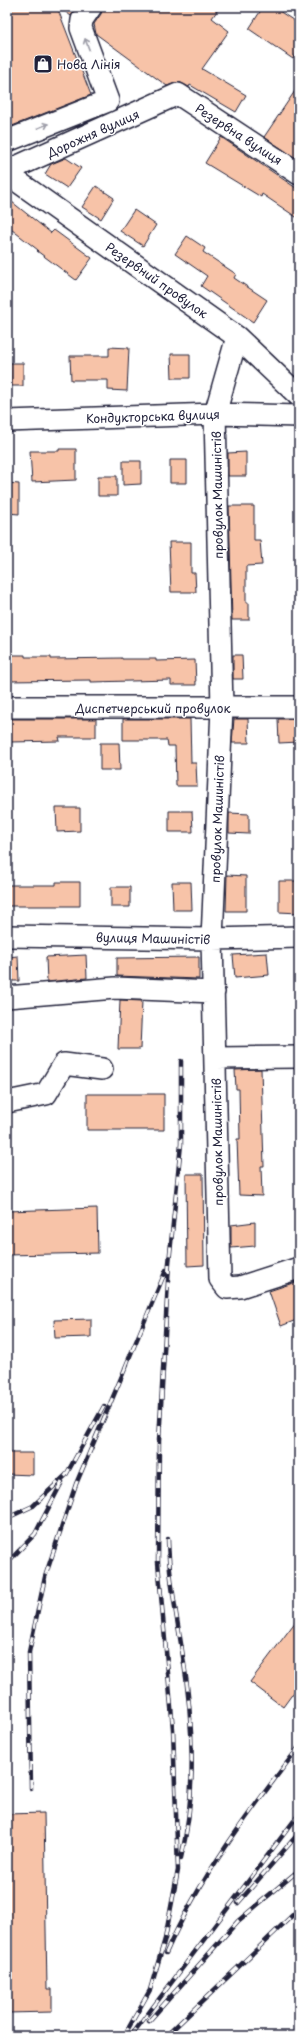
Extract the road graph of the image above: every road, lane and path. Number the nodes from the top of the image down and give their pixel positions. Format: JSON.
{"nodes":[{"id":1,"x":86,"y":13,"type":"edge"},
{"id":2,"x":178,"y":94,"type":"joint"},
{"id":3,"x":7,"y":141,"type":"edge"},
{"id":4,"x":7,"y":171,"type":"edge"},
{"id":5,"x":7,"y":174,"type":"edge"},
{"id":6,"x":299,"y":174,"type":"edge"},
{"id":7,"x":237,"y":337,"type":"junction"},
{"id":8,"x":299,"y":396,"type":"edge"},
{"id":9,"x":215,"y":414,"type":"junction"},
{"id":10,"x":299,"y":416,"type":"edge"},
{"id":11,"x":7,"y":421,"type":"edge"},
{"id":12,"x":7,"y":706,"type":"edge"},
{"id":13,"x":299,"y":707,"type":"edge"},
{"id":14,"x":222,"y":708,"type":"junction"},
{"id":15,"x":7,"y":936,"type":"edge"},
{"id":16,"x":299,"y":937,"type":"edge"},
{"id":17,"x":212,"y":938,"type":"junction"},
{"id":18,"x":214,"y":992,"type":"junction"},
{"id":19,"x":7,"y":997,"type":"edge"},
{"id":20,"x":299,"y":1057,"type":"edge"},
{"id":21,"x":216,"y":1058,"type":"junction"},
{"id":22,"x":102,"y":1069,"type":"dead end"},
{"id":23,"x":7,"y":1102,"type":"edge"},
{"id":24,"x":299,"y":1268,"type":"edge"}],
"edges":[{"from":3,"to":1,"type":"street","one_way":true},
{"from":2,"to":4,"type":"street","name":"Дорожня вулиця"},
{"from":2,"to":6,"type":"street","name":"Резервна вулиця"},
{"from":5,"to":7,"type":"street","name":"Резервний провулок"},
{"from":7,"to":8,"type":"street","name":"Резервний провулок"},
{"from":7,"to":9,"type":"street","name":"провулок Машиністів"},
{"from":9,"to":10,"type":"street","name":"Кондукторська вулиця"},
{"from":9,"to":11,"type":"street","name":"Кондукторська вулиця"},
{"from":9,"to":14,"type":"street","name":"провулок Машиністів"},
{"from":12,"to":14,"type":"street","name":"Диспетчерський провулок"},
{"from":13,"to":14,"type":"street","name":"Диспетчерський провулок"},
{"from":14,"to":17,"type":"street","name":"провулок Машиністів"},
{"from":15,"to":17,"type":"street","name":"вулиця Машиністів"},
{"from":16,"to":17,"type":"street","name":"вулиця Машиністів"},
{"from":17,"to":18,"type":"street","name":"провулок Машиністів"},
{"from":18,"to":19,"type":"street"},
{"from":18,"to":21,"type":"street","name":"провулок Машиністів"},
{"from":20,"to":21,"type":"street"},
{"from":21,"to":24,"type":"street","name":"провулок Машиністів"},
{"from":22,"to":23,"type":"street"}]}
